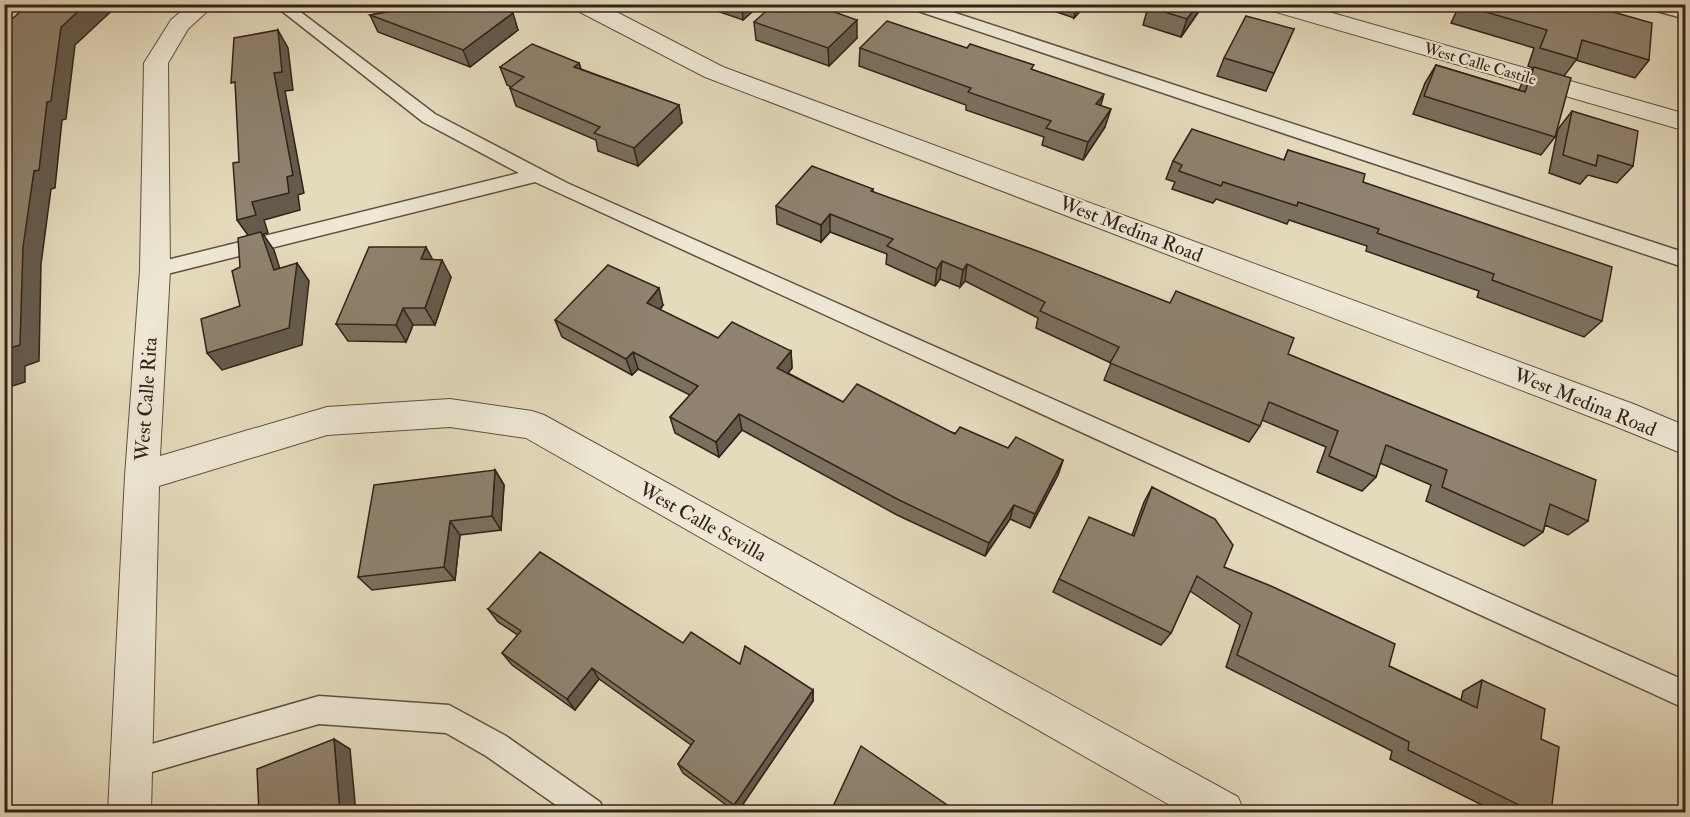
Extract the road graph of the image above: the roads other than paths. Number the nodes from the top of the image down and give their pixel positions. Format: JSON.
{"nodes":[{"id":1,"x":204,"y":4,"type":"edge"},
{"id":2,"x":280,"y":4,"type":"edge"},
{"id":3,"x":582,"y":4,"type":"edge"},
{"id":4,"x":911,"y":4,"type":"edge"},
{"id":5,"x":1274,"y":4,"type":"edge"},
{"id":6,"x":1647,"y":4,"type":"edge"},
{"id":7,"x":1686,"y":14,"type":"edge"},
{"id":8,"x":1686,"y":123,"type":"edge"},
{"id":9,"x":536,"y":175,"type":"junction"},
{"id":10,"x":1686,"y":261,"type":"edge"},
{"id":11,"x":155,"y":270,"type":"junction"},
{"id":12,"x":1686,"y":441,"type":"edge"},
{"id":13,"x":142,"y":476,"type":"junction"},
{"id":14,"x":1686,"y":695,"type":"edge"},
{"id":15,"x":131,"y":764,"type":"junction"},
{"id":16,"x":129,"y":813,"type":"edge"},
{"id":17,"x":590,"y":813,"type":"edge"},
{"id":18,"x":1223,"y":813,"type":"edge"}],
"edges":[{"from":1,"to":11,"type":"street","name":"West Calle Rita"},
{"from":2,"to":9,"type":"lane"},
{"from":3,"to":12,"type":"street","name":"West Medina Road"},
{"from":4,"to":10,"type":"lane"},
{"from":5,"to":8,"type":"street","name":"West Calle Castile"},
{"from":6,"to":7,"type":"lane"},
{"from":9,"to":11,"type":"lane"},
{"from":9,"to":14,"type":"lane"},
{"from":11,"to":13,"type":"street","name":"West Calle Rita"},
{"from":13,"to":15,"type":"street","name":"West Calle Rita"},
{"from":13,"to":18,"type":"street","name":"West Calle Sevilla"},
{"from":15,"to":16,"type":"street","name":"West Calle Rita"},
{"from":15,"to":17,"type":"lane"}]}
